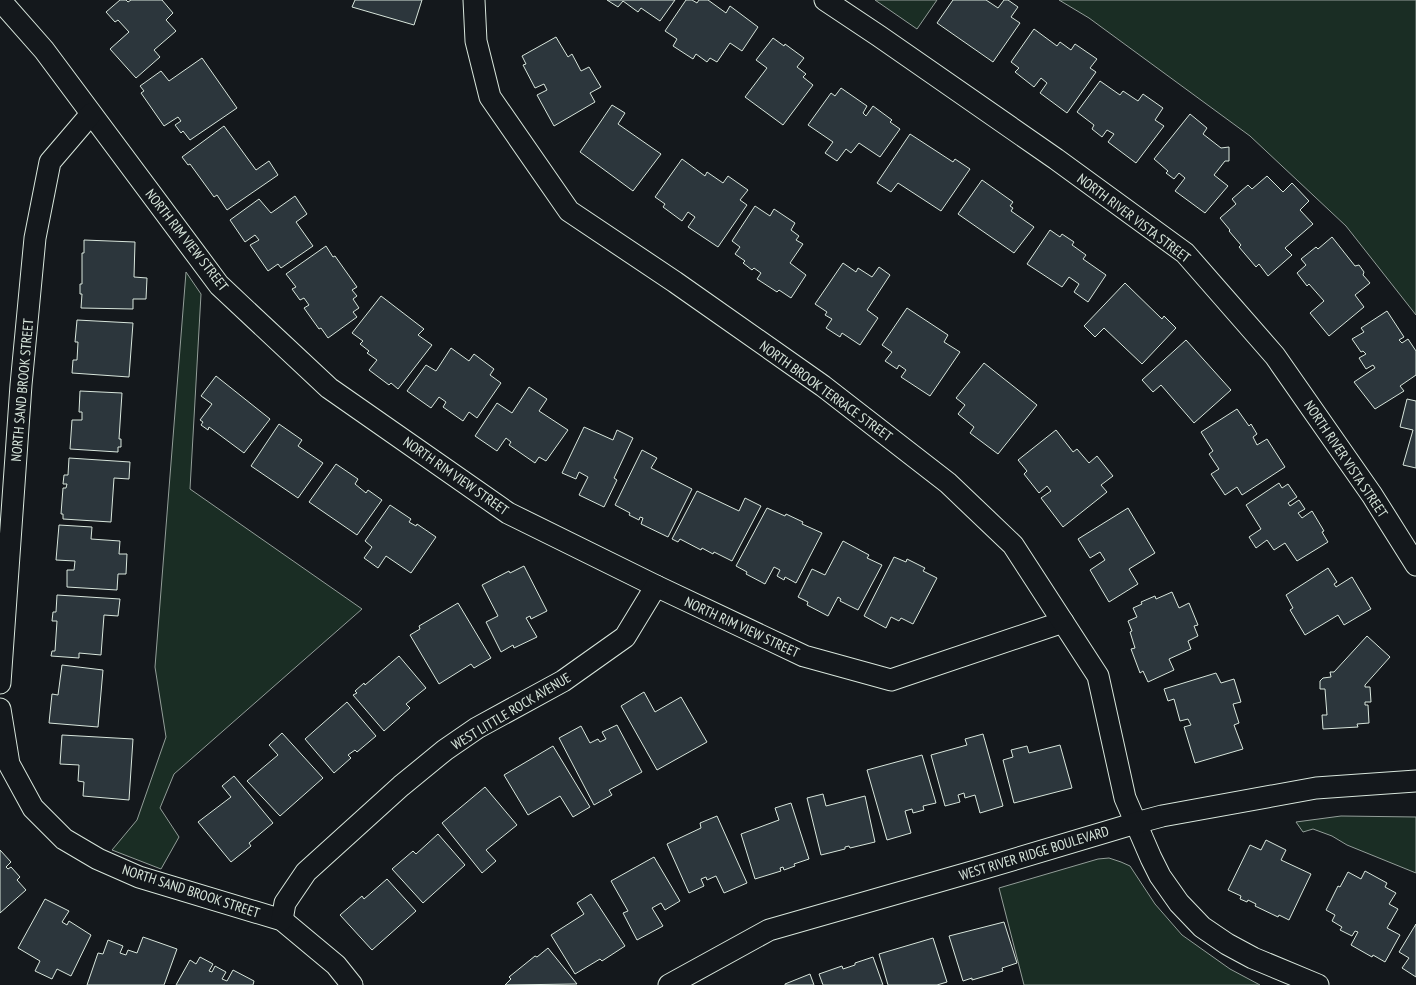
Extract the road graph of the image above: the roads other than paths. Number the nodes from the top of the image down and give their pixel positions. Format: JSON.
{"nodes":[{"id":1,"x":0,"y":0,"type":"edge"},
{"id":2,"x":474,"y":0,"type":"edge"},
{"id":3,"x":825,"y":0,"type":"edge"},
{"id":4,"x":91,"y":114,"type":"junction"},
{"id":5,"x":1416,"y":565,"type":"edge"},
{"id":6,"x":656,"y":586,"type":"junction"},
{"id":7,"x":1064,"y":622,"type":"junction"},
{"id":8,"x":0,"y":683,"type":"edge"},
{"id":9,"x":0,"y":709,"type":"edge"},
{"id":10,"x":1416,"y":781,"type":"edge"},
{"id":11,"x":1136,"y":823,"type":"junction"},
{"id":12,"x":282,"y":920,"type":"junction"},
{"id":13,"x":352,"y":985,"type":"edge"},
{"id":14,"x":669,"y":985,"type":"edge"},
{"id":15,"x":1318,"y":985,"type":"edge"}],
"edges":[{"from":1,"to":4,"type":"street","name":"NORTH RIM VIEW STREET"},
{"from":2,"to":7,"type":"street","name":"NORTH BROOK TERRACE STREET"},
{"from":3,"to":5,"type":"street","name":"NORTH RIVER VISTA STREET"},
{"from":4,"to":6,"type":"street","name":"NORTH RIM VIEW STREET"},
{"from":4,"to":8,"type":"street","name":"NORTH SAND BROOK STREET"},
{"from":6,"to":7,"type":"street","name":"NORTH RIM VIEW STREET"},
{"from":6,"to":12,"type":"street","name":"WEST LITTLE ROCK AVENUE"},
{"from":7,"to":11,"type":"street","name":"NORTH BROOK TERRACE STREET"},
{"from":9,"to":12,"type":"street","name":"NORTH SAND BROOK STREET"},
{"from":10,"to":11,"type":"street","name":"WEST RIVER RIDGE BOULEVARD"},
{"from":11,"to":14,"type":"street","name":"WEST RIVER RIDGE BOULEVARD"},
{"from":11,"to":15,"type":"street","name":"NORTH BROOK TERRACE STREET"},
{"from":12,"to":13,"type":"street","name":"NORTH SAND BROOK STREET"}]}
